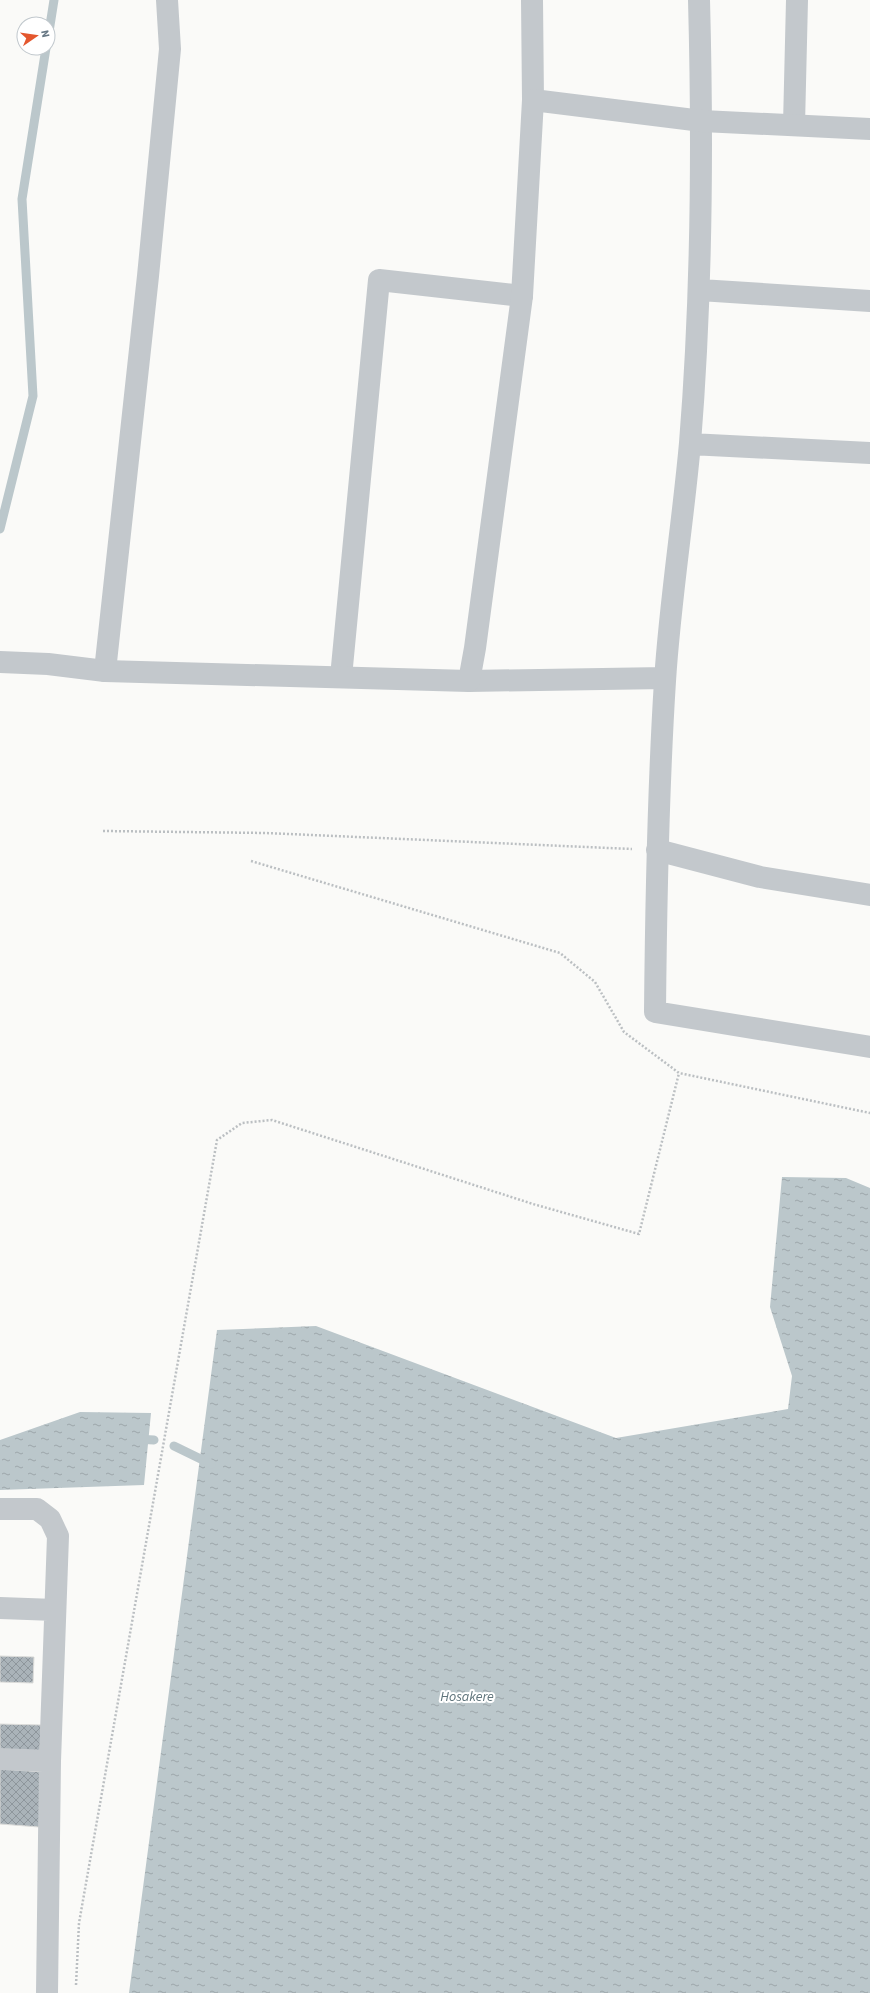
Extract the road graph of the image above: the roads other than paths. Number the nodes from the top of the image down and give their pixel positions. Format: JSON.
{"nodes":[{"id":1,"x":167,"y":0,"type":"edge"},
{"id":2,"x":532,"y":0,"type":"edge"},
{"id":3,"x":698,"y":0,"type":"edge"},
{"id":4,"x":796,"y":0,"type":"edge"},
{"id":5,"x":533,"y":100,"type":"junction"},
{"id":6,"x":702,"y":121,"type":"junction"},
{"id":7,"x":794,"y":125,"type":"junction"},
{"id":8,"x":870,"y":129,"type":"edge"},
{"id":9,"x":700,"y":290,"type":"junction"},
{"id":10,"x":522,"y":296,"type":"junction"},
{"id":11,"x":870,"y":301,"type":"edge"},
{"id":12,"x":690,"y":444,"type":"junction"},
{"id":13,"x":870,"y":453,"type":"edge"},
{"id":14,"x":0,"y":662,"type":"edge"},
{"id":15,"x":105,"y":671,"type":"junction"},
{"id":16,"x":341,"y":677,"type":"junction"},
{"id":17,"x":665,"y":678,"type":"junction"},
{"id":18,"x":469,"y":681,"type":"junction"},
{"id":19,"x":657,"y":850,"type":"junction"},
{"id":20,"x":870,"y":895,"type":"edge"},
{"id":21,"x":870,"y":1047,"type":"edge"},
{"id":22,"x":0,"y":1509,"type":"edge"},
{"id":23,"x":0,"y":1608,"type":"edge"},
{"id":24,"x":55,"y":1610,"type":"junction"},
{"id":25,"x":0,"y":1759,"type":"edge"},
{"id":26,"x":50,"y":1761,"type":"junction"},
{"id":27,"x":47,"y":1993,"type":"edge"}],
"edges":[{"from":1,"to":15,"type":"street"},
{"from":2,"to":5,"type":"street"},
{"from":3,"to":6,"type":"street"},
{"from":4,"to":7,"type":"street"},
{"from":5,"to":6,"type":"street"},
{"from":5,"to":10,"type":"street"},
{"from":6,"to":7,"type":"street"},
{"from":6,"to":9,"type":"street"},
{"from":7,"to":8,"type":"street"},
{"from":9,"to":11,"type":"street"},
{"from":9,"to":12,"type":"street"},
{"from":10,"to":16,"type":"street"},
{"from":10,"to":18,"type":"street"},
{"from":12,"to":13,"type":"street"},
{"from":12,"to":17,"type":"street"},
{"from":14,"to":15,"type":"street"},
{"from":15,"to":16,"type":"street"},
{"from":16,"to":18,"type":"street"},
{"from":17,"to":18,"type":"street"},
{"from":17,"to":19,"type":"street"},
{"from":19,"to":20,"type":"street"},
{"from":19,"to":21,"type":"street"},
{"from":22,"to":24,"type":"street"},
{"from":23,"to":24,"type":"street"},
{"from":24,"to":26,"type":"street"},
{"from":25,"to":26,"type":"street"},
{"from":26,"to":27,"type":"street"}]}
